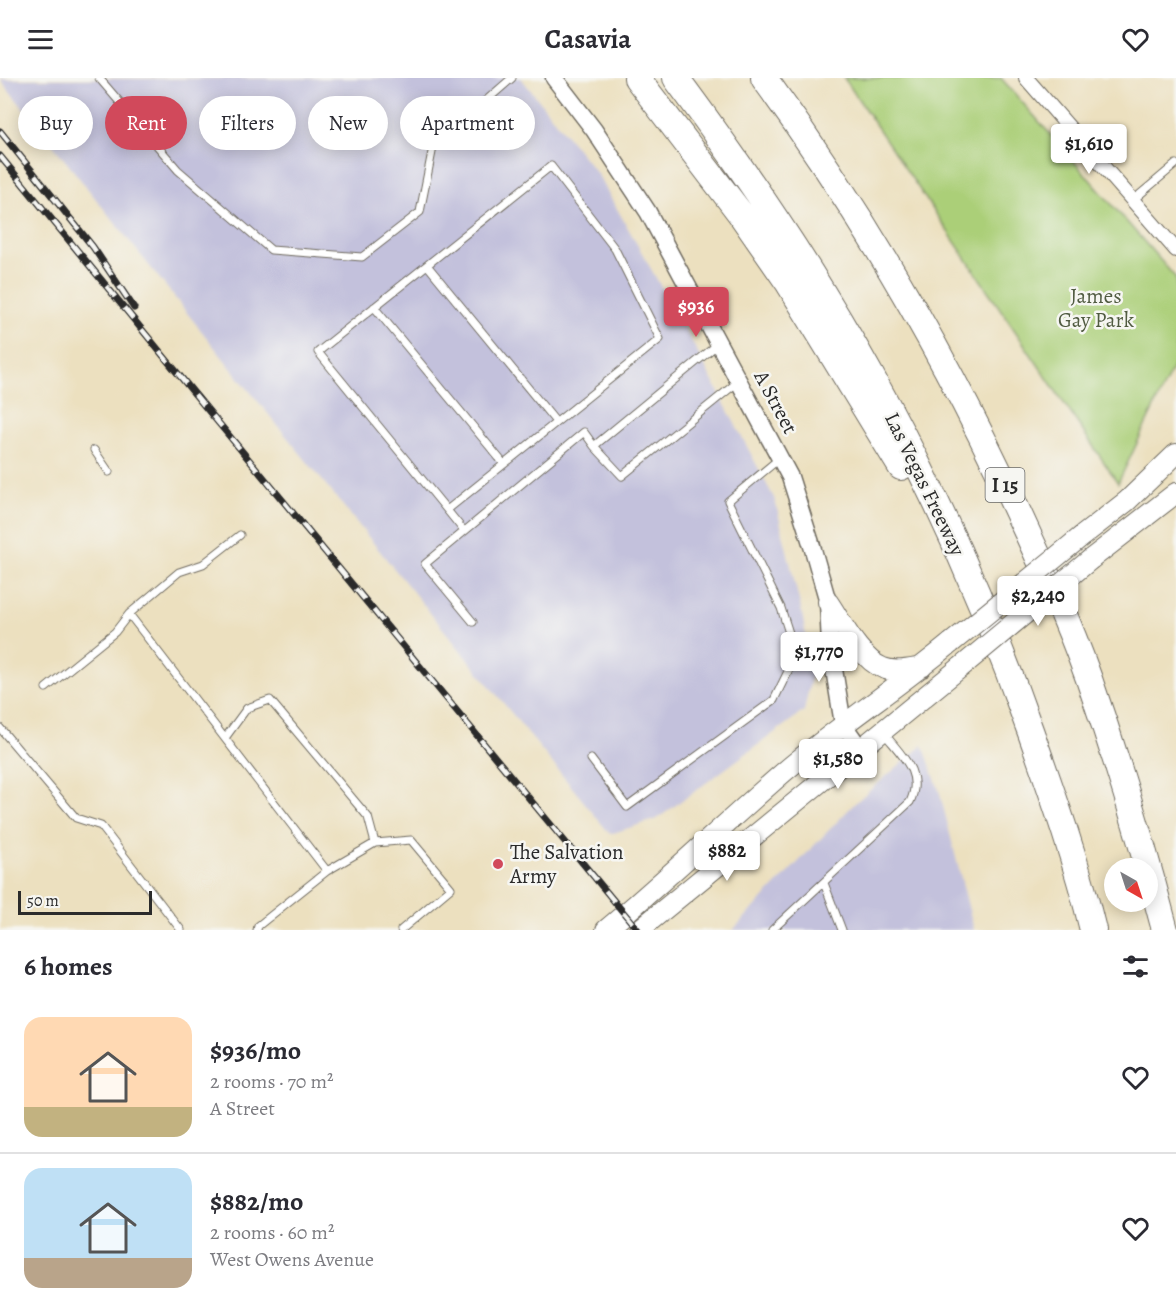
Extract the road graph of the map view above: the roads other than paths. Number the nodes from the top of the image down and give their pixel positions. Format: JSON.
{"nodes":[{"id":1,"x":99,"y":78,"type":"edge"},
{"id":2,"x":512,"y":78,"type":"edge"},
{"id":3,"x":554,"y":78,"type":"edge"},
{"id":4,"x":637,"y":78,"type":"edge"},
{"id":5,"x":676,"y":78,"type":"edge"},
{"id":6,"x":764,"y":78,"type":"edge"},
{"id":7,"x":1033,"y":80,"type":"edge"},
{"id":8,"x":1176,"y":164,"type":"edge"},
{"id":9,"x":1132,"y":201,"type":"junction"},
{"id":10,"x":1176,"y":250,"type":"edge"},
{"id":11,"x":427,"y":265,"type":"junction"},
{"id":12,"x":375,"y":307,"type":"junction"},
{"id":13,"x":719,"y":344,"type":"junction"},
{"id":14,"x":739,"y":381,"type":"junction"},
{"id":15,"x":556,"y":422,"type":"junction"},
{"id":16,"x":594,"y":446,"type":"junction"},
{"id":17,"x":94,"y":450,"type":"dead end"},
{"id":18,"x":1176,"y":454,"type":"edge"},
{"id":19,"x":780,"y":458,"type":"junction"},
{"id":20,"x":504,"y":464,"type":"junction"},
{"id":21,"x":109,"y":472,"type":"dead end"},
{"id":22,"x":1176,"y":493,"type":"edge"},
{"id":23,"x":447,"y":510,"type":"junction"},
{"id":24,"x":464,"y":531,"type":"junction"},
{"id":25,"x":240,"y":535,"type":"dead end"},
{"id":26,"x":978,"y":597,"type":"junction"},
{"id":27,"x":828,"y":602,"type":"junction"},
{"id":28,"x":129,"y":614,"type":"junction"},
{"id":29,"x":473,"y":622,"type":"dead end"},
{"id":30,"x":922,"y":667,"type":"junction"},
{"id":31,"x":46,"y":688,"type":"dead end"},
{"id":32,"x":843,"y":724,"type":"junction"},
{"id":33,"x":0,"y":728,"type":"edge"},
{"id":34,"x":882,"y":730,"type":"junction"},
{"id":35,"x":225,"y":738,"type":"junction"},
{"id":36,"x":861,"y":748,"type":"junction"},
{"id":37,"x":591,"y":759,"type":"dead end"},
{"id":38,"x":375,"y":843,"type":"junction"},
{"id":39,"x":327,"y":871,"type":"junction"},
{"id":40,"x":824,"y":883,"type":"junction"},
{"id":41,"x":181,"y":930,"type":"edge"},
{"id":42,"x":257,"y":930,"type":"edge"},
{"id":43,"x":401,"y":930,"type":"edge"},
{"id":44,"x":606,"y":930,"type":"edge"},
{"id":45,"x":639,"y":930,"type":"edge"},
{"id":46,"x":772,"y":930,"type":"edge"},
{"id":47,"x":842,"y":930,"type":"edge"},
{"id":48,"x":1093,"y":930,"type":"edge"},
{"id":49,"x":1165,"y":930,"type":"edge"}],
"edges":[{"from":1,"to":2,"type":"lane"},
{"from":3,"to":13,"type":"street","name":"A Street"},
{"from":4,"to":26,"type":"highway"},
{"from":5,"to":26,"type":"highway","name":"Las Vegas Freeway"},
{"from":6,"to":49,"type":"highway","number":"I 15"},
{"from":7,"to":9,"type":"street"},
{"from":8,"to":9,"type":"lane"},
{"from":9,"to":10,"type":"street"},
{"from":11,"to":12,"type":"lane"},
{"from":11,"to":15,"type":"lane"},
{"from":11,"to":15,"type":"lane"},
{"from":12,"to":20,"type":"lane"},
{"from":12,"to":23,"type":"lane"},
{"from":13,"to":14,"type":"street","name":"A Street"},
{"from":13,"to":16,"type":"lane"},
{"from":14,"to":16,"type":"lane"},
{"from":14,"to":19,"type":"street","name":"A Street"},
{"from":15,"to":20,"type":"lane"},
{"from":16,"to":24,"type":"lane"},
{"from":17,"to":21,"type":"lane"},
{"from":18,"to":30,"type":"main road","bridge":true},
{"from":19,"to":27,"type":"street","name":"A Street"},
{"from":19,"to":37,"type":"lane"},
{"from":20,"to":23,"type":"lane"},
{"from":22,"to":34,"type":"main road","bridge":true},
{"from":23,"to":24,"type":"lane"},
{"from":24,"to":29,"type":"lane"},
{"from":25,"to":28,"type":"lane"},
{"from":26,"to":48,"type":"highway","name":"Las Vegas Freeway"},
{"from":27,"to":30,"type":"main road"},
{"from":27,"to":32,"type":"street","name":"A Street"},
{"from":28,"to":31,"type":"lane"},
{"from":28,"to":35,"type":"lane"},
{"from":30,"to":32,"type":"main road"},
{"from":32,"to":36,"type":"street","name":"A Street"},
{"from":32,"to":44,"type":"main road"},
{"from":33,"to":41,"type":"lane"},
{"from":34,"to":36,"type":"main road"},
{"from":34,"to":40,"type":"lane"},
{"from":35,"to":38,"type":"lane"},
{"from":35,"to":39,"type":"lane"},
{"from":36,"to":45,"type":"main road"},
{"from":38,"to":39,"type":"lane"},
{"from":38,"to":43,"type":"lane"},
{"from":39,"to":42,"type":"lane"},
{"from":40,"to":46,"type":"lane"},
{"from":40,"to":47,"type":"lane"}]}
